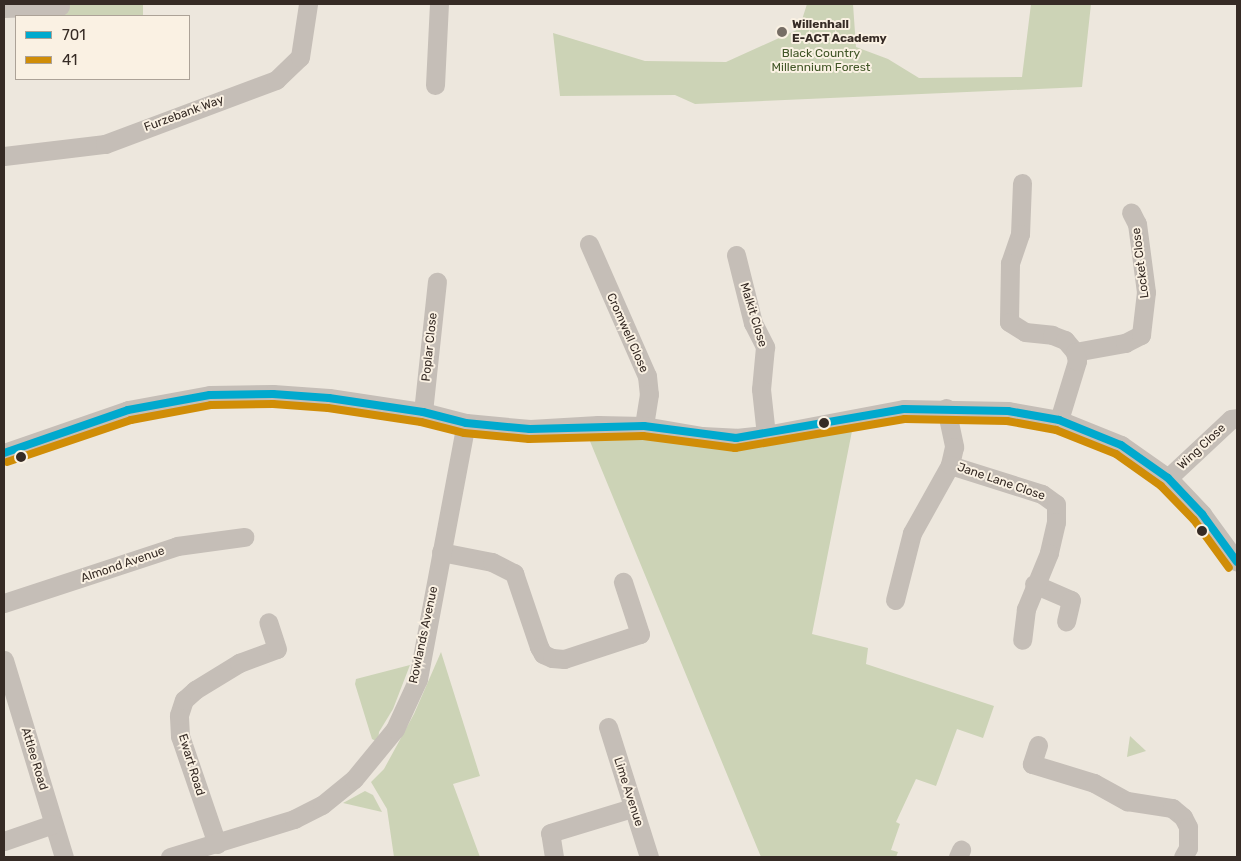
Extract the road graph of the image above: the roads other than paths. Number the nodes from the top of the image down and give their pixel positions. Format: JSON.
{"nodes":[{"id":1,"x":308,"y":4,"type":"edge"},
{"id":2,"x":440,"y":4,"type":"edge"},
{"id":3,"x":40,"y":5,"type":"edge"},
{"id":4,"x":60,"y":6,"type":"dead end"},
{"id":5,"x":4,"y":8,"type":"edge"},
{"id":6,"x":435,"y":85,"type":"dead end"},
{"id":7,"x":4,"y":156,"type":"edge"},
{"id":8,"x":1022,"y":183,"type":"dead end"},
{"id":9,"x":1131,"y":212,"type":"dead end"},
{"id":10,"x":589,"y":244,"type":"dead end"},
{"id":11,"x":736,"y":254,"type":"dead end"},
{"id":12,"x":437,"y":282,"type":"dead end"},
{"id":13,"x":1075,"y":352,"type":"junction"},
{"id":14,"x":946,"y":408,"type":"junction"},
{"id":15,"x":423,"y":412,"type":"junction"},
{"id":16,"x":1237,"y":418,"type":"edge"},
{"id":17,"x":1059,"y":420,"type":"junction"},
{"id":18,"x":466,"y":423,"type":"junction"},
{"id":19,"x":644,"y":426,"type":"junction"},
{"id":20,"x":766,"y":435,"type":"junction"},
{"id":21,"x":4,"y":453,"type":"edge"},
{"id":22,"x":950,"y":465,"type":"junction"},
{"id":23,"x":1168,"y":478,"type":"junction"},
{"id":24,"x":244,"y":537,"type":"dead end"},
{"id":25,"x":441,"y":552,"type":"junction"},
{"id":26,"x":1237,"y":562,"type":"edge"},
{"id":27,"x":623,"y":582,"type":"dead end"},
{"id":28,"x":1034,"y":584,"type":"junction"},
{"id":29,"x":896,"y":600,"type":"dead end"},
{"id":30,"x":4,"y":603,"type":"edge"},
{"id":31,"x":268,"y":622,"type":"dead end"},
{"id":32,"x":1066,"y":622,"type":"dead end"},
{"id":33,"x":1022,"y":640,"type":"dead end"},
{"id":34,"x":4,"y":660,"type":"edge"},
{"id":35,"x":608,"y":727,"type":"dead end"},
{"id":36,"x":1038,"y":745,"type":"dead end"},
{"id":37,"x":632,"y":808,"type":"junction"},
{"id":38,"x":54,"y":824,"type":"junction"},
{"id":39,"x":4,"y":841,"type":"edge"},
{"id":40,"x":216,"y":844,"type":"junction"},
{"id":41,"x":64,"y":857,"type":"edge"},
{"id":42,"x":170,"y":857,"type":"edge"},
{"id":43,"x":554,"y":857,"type":"edge"},
{"id":44,"x":649,"y":857,"type":"edge"},
{"id":45,"x":1183,"y":857,"type":"edge"}],
"edges":[{"from":1,"to":7,"type":"street","name":"Furzebank Way"},
{"from":2,"to":6,"type":"street"},
{"from":3,"to":4,"type":"street"},
{"from":3,"to":5,"type":"street"},
{"from":8,"to":13,"type":"street"},
{"from":9,"to":13,"type":"street","name":"Locket Close"},
{"from":10,"to":19,"type":"street","name":"Cromwell Close"},
{"from":11,"to":20,"type":"street","name":"Malkit Close"},
{"from":12,"to":15,"type":"street","name":"Poplar Close"},
{"from":13,"to":17,"type":"street"},
{"from":14,"to":17,"type":"street"},
{"from":14,"to":20,"type":"street"},
{"from":14,"to":22,"type":"street","name":"Jane Lane Close"},
{"from":15,"to":18,"type":"street"},
{"from":15,"to":21,"type":"street"},
{"from":16,"to":23,"type":"street","name":"Wing Close"},
{"from":17,"to":23,"type":"street"},
{"from":18,"to":19,"type":"street"},
{"from":18,"to":25,"type":"street","name":"Rowlands Avenue"},
{"from":19,"to":20,"type":"street"},
{"from":22,"to":28,"type":"street","name":"Jane Lane Close"},
{"from":22,"to":29,"type":"street","name":"Jane Lane Close"},
{"from":23,"to":26,"type":"street"},
{"from":24,"to":30,"type":"street","name":"Almond Avenue"},
{"from":25,"to":27,"type":"street"},
{"from":25,"to":40,"type":"street","name":"Rowlands Avenue"},
{"from":28,"to":32,"type":"street"},
{"from":28,"to":33,"type":"street","name":"Jane Lane Close"},
{"from":31,"to":40,"type":"street","name":"Ewart Road"},
{"from":34,"to":38,"type":"street","name":"Attlee Road"},
{"from":35,"to":37,"type":"street","name":"Lime Avenue"},
{"from":36,"to":45,"type":"street"},
{"from":37,"to":43,"type":"street"},
{"from":37,"to":44,"type":"street","name":"Lime Avenue"},
{"from":38,"to":39,"type":"street"},
{"from":38,"to":41,"type":"street","name":"Attlee Road"},
{"from":40,"to":42,"type":"street","name":"Rowlands Avenue"}]}
